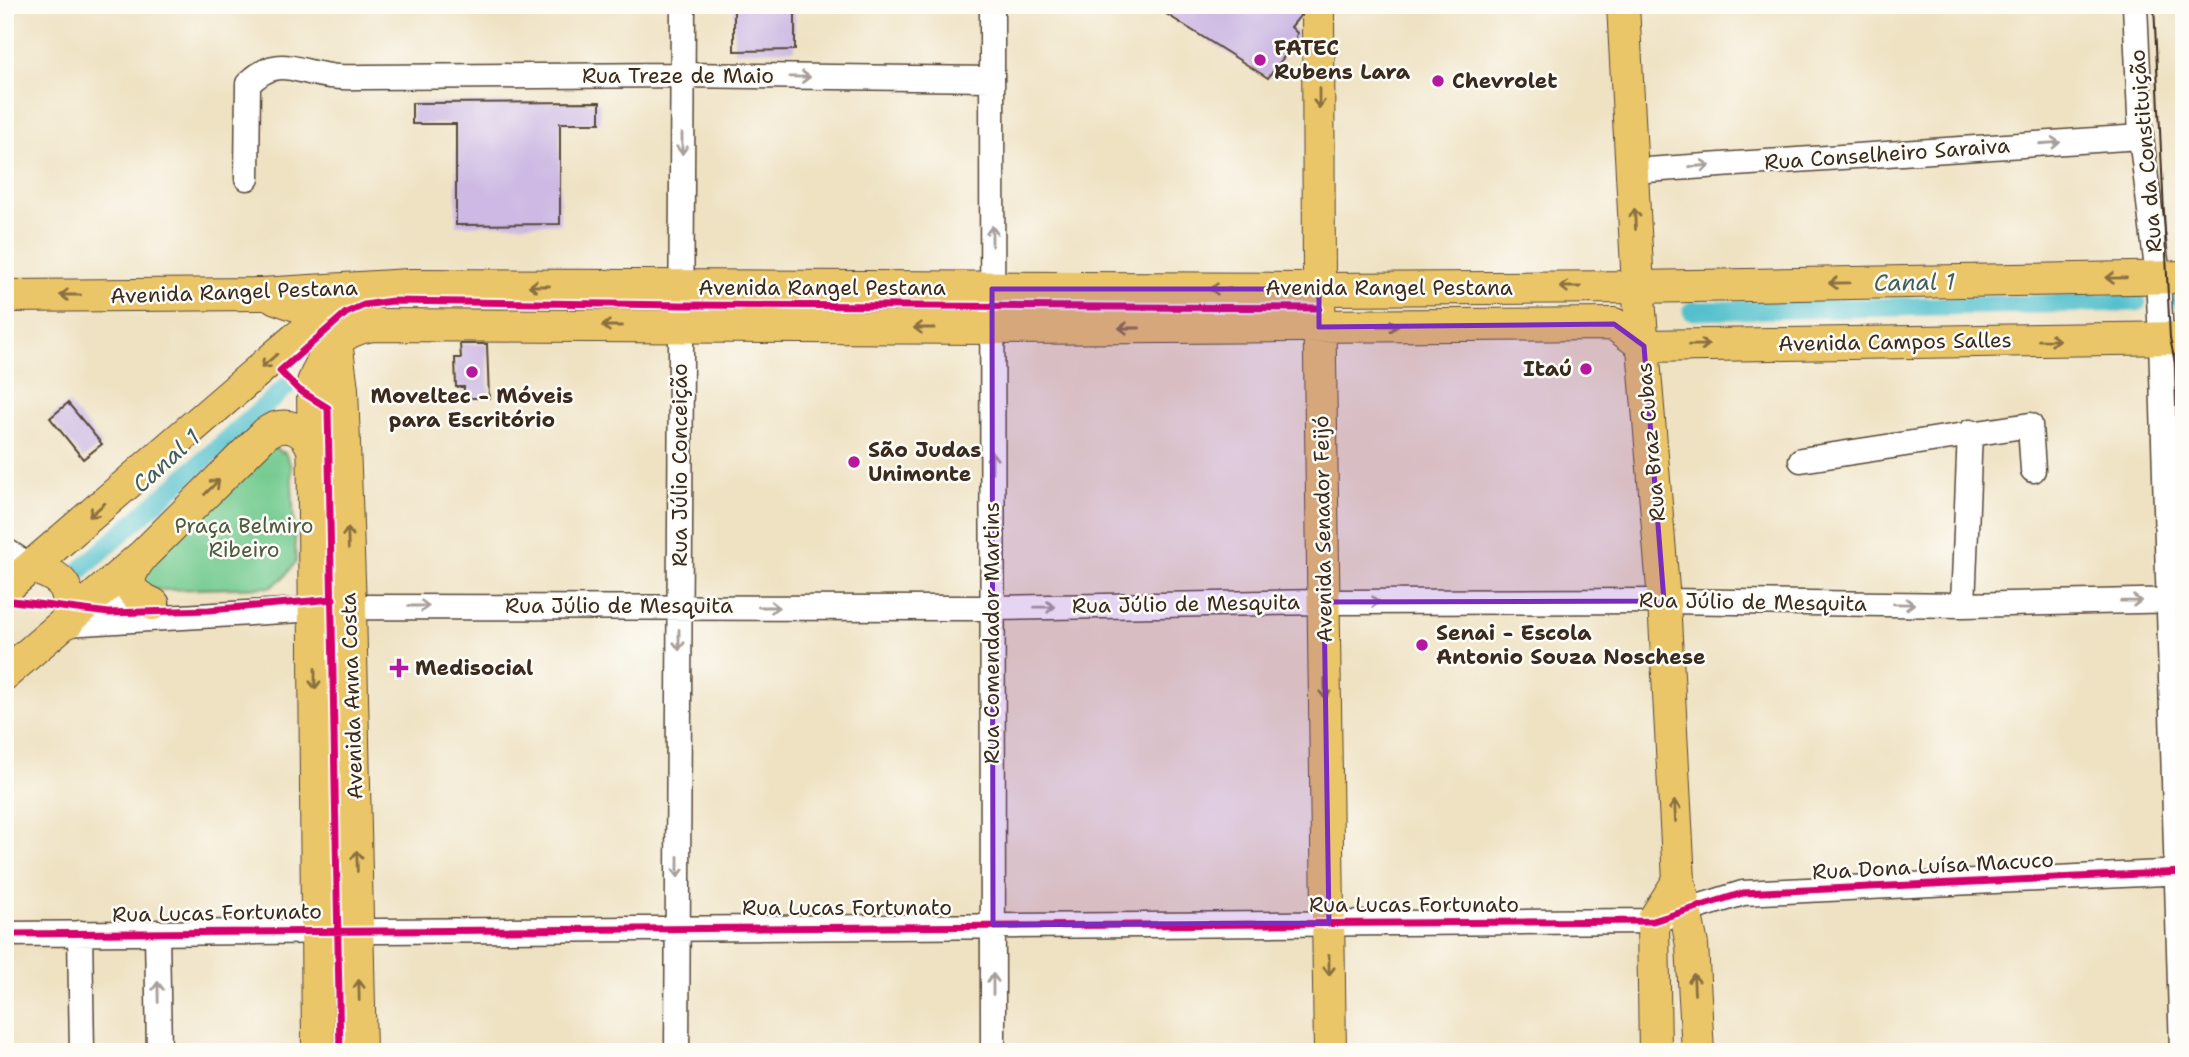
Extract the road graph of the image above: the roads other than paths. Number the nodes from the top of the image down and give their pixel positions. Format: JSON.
{"nodes":[{"id":1,"x":683,"y":5,"type":"edge"},
{"id":2,"x":992,"y":5,"type":"edge"},
{"id":3,"x":1318,"y":5,"type":"edge"},
{"id":4,"x":1623,"y":5,"type":"edge"},
{"id":5,"x":2135,"y":5,"type":"edge"},
{"id":6,"x":683,"y":75,"type":"junction"},
{"id":7,"x":992,"y":79,"type":"junction"},
{"id":8,"x":2141,"y":137,"type":"junction"},
{"id":9,"x":1632,"y":171,"type":"junction"},
{"id":10,"x":247,"y":178,"type":"dead end"},
{"id":11,"x":2171,"y":277,"type":"edge"},
{"id":12,"x":392,"y":287,"type":"junction"},
{"id":13,"x":681,"y":287,"type":"junction"},
{"id":14,"x":1638,"y":287,"type":"junction"},
{"id":15,"x":992,"y":289,"type":"junction"},
{"id":16,"x":1319,"y":289,"type":"junction"},
{"id":17,"x":261,"y":294,"type":"junction"},
{"id":18,"x":5,"y":296,"type":"edge"},
{"id":19,"x":681,"y":327,"type":"junction"},
{"id":20,"x":1320,"y":327,"type":"junction"},
{"id":21,"x":992,"y":328,"type":"junction"},
{"id":22,"x":334,"y":336,"type":"junction"},
{"id":23,"x":2172,"y":338,"type":"edge"},
{"id":24,"x":1644,"y":346,"type":"junction"},
{"id":25,"x":1970,"y":432,"type":"junction"},
{"id":26,"x":313,"y":450,"type":"junction"},
{"id":27,"x":1801,"y":460,"type":"dead end"},
{"id":28,"x":2033,"y":470,"type":"dead end"},
{"id":29,"x":143,"y":555,"type":"junction"},
{"id":30,"x":11,"y":575,"type":"edge"},
{"id":31,"x":314,"y":600,"type":"junction"},
{"id":32,"x":2177,"y":600,"type":"edge"},
{"id":33,"x":1664,"y":601,"type":"junction"},
{"id":34,"x":1324,"y":602,"type":"junction"},
{"id":35,"x":153,"y":604,"type":"junction"},
{"id":36,"x":1963,"y":605,"type":"junction"},
{"id":37,"x":679,"y":606,"type":"junction"},
{"id":38,"x":350,"y":607,"type":"junction"},
{"id":39,"x":992,"y":608,"type":"junction"},
{"id":40,"x":73,"y":611,"type":"junction"},
{"id":41,"x":5,"y":674,"type":"edge"},
{"id":42,"x":2180,"y":873,"type":"edge"},
{"id":43,"x":1683,"y":894,"type":"junction"},
{"id":44,"x":1653,"y":920,"type":"junction"},
{"id":45,"x":1329,"y":923,"type":"junction"},
{"id":46,"x":993,"y":925,"type":"junction"},
{"id":47,"x":677,"y":927,"type":"junction"},
{"id":48,"x":359,"y":929,"type":"junction"},
{"id":49,"x":317,"y":930,"type":"junction"},
{"id":50,"x":157,"y":932,"type":"junction"},
{"id":51,"x":5,"y":933,"type":"edge"},
{"id":52,"x":80,"y":933,"type":"junction"},
{"id":53,"x":82,"y":1052,"type":"edge"},
{"id":54,"x":159,"y":1052,"type":"edge"},
{"id":55,"x":318,"y":1052,"type":"edge"},
{"id":56,"x":360,"y":1052,"type":"edge"},
{"id":57,"x":677,"y":1052,"type":"edge"},
{"id":58,"x":993,"y":1052,"type":"edge"},
{"id":59,"x":1330,"y":1052,"type":"edge"},
{"id":60,"x":1655,"y":1052,"type":"edge"},
{"id":61,"x":1698,"y":1052,"type":"edge"},
{"id":62,"x":2182,"y":1052,"type":"edge"}],
"edges":[{"from":1,"to":6,"type":"street","name":"Rua Júlio Conceição"},
{"from":2,"to":7,"type":"street","name":"Rua Comendador Martins"},
{"from":3,"to":16,"type":"main road","name":"Avenida Senador Feijó","one_way":true},
{"from":4,"to":9,"type":"main road","name":"Rua Braz Cubas"},
{"from":5,"to":8,"type":"street","name":"Rua da Constituição"},
{"from":6,"to":7,"type":"street","name":"Rua Treze de Maio","one_way":true},
{"from":6,"to":10,"type":"street","name":"Rua Treze de Maio"},
{"from":6,"to":13,"type":"street","name":"Rua Júlio Conceição","one_way":true},
{"from":15,"to":7,"type":"street","name":"Rua Comendador Martins","one_way":true},
{"from":9,"to":8,"type":"street","name":"Rua Conselheiro Saraiva","one_way":true},
{"from":8,"to":11,"type":"street","name":"Rua da Constituição"},
{"from":14,"to":9,"type":"main road","name":"Rua Braz Cubas","one_way":true},
{"from":11,"to":14,"type":"main road","one_way":true},
{"from":11,"to":23,"type":"street","name":"Rua da Constituição"},
{"from":13,"to":12,"type":"main road","name":"Avenida Rangel Pestana","one_way":true},
{"from":12,"to":17,"type":"main road","name":"Avenida Rangel Pestana"},
{"from":12,"to":22,"type":"main road"},
{"from":13,"to":15,"type":"main road","name":"Avenida Rangel Pestana"},
{"from":13,"to":19,"type":"street","name":"Rua Júlio Conceição"},
{"from":14,"to":16,"type":"main road","name":"Avenida Rangel Pestana","one_way":true},
{"from":14,"to":24,"type":"main road","name":"Rua Braz Cubas"},
{"from":16,"to":15,"type":"main road","name":"Avenida Rangel Pestana","one_way":true},
{"from":15,"to":21,"type":"street","name":"Rua Comendador Martins"},
{"from":16,"to":20,"type":"main road","name":"Avenida Senador Feijó"},
{"from":17,"to":18,"type":"main road","name":"Avenida Rangel Pestana","one_way":true},
{"from":17,"to":22,"type":"main road"},
{"from":21,"to":19,"type":"main road","name":"Avenida Rangel Pestana","one_way":true},
{"from":19,"to":22,"type":"main road","name":"Avenida Rangel Pestana","one_way":true},
{"from":19,"to":37,"type":"street","name":"Rua Júlio Conceição"},
{"from":20,"to":21,"type":"main road","name":"Avenida Rangel Pestana","one_way":true},
{"from":20,"to":24,"type":"main road","name":"Avenida Rangel Pestana","one_way":true},
{"from":20,"to":34,"type":"main road","name":"Avenida Senador Feijó"},
{"from":39,"to":21,"type":"street","name":"Rua Comendador Martins","one_way":true},
{"from":22,"to":26,"type":"main road","name":"Avenida Anna Costa"},
{"from":22,"to":30,"type":"main road","one_way":true},
{"from":38,"to":22,"type":"main road","name":"Avenida Anna Costa","one_way":true},
{"from":24,"to":23,"type":"main road","name":"Avenida Campos Salles","one_way":true},
{"from":23,"to":32,"type":"street","name":"Rua da Constituição"},
{"from":24,"to":33,"type":"main road","name":"Rua Braz Cubas"},
{"from":25,"to":27,"type":"street"},
{"from":25,"to":28,"type":"street"},
{"from":25,"to":36,"type":"street"},
{"from":29,"to":26,"type":"main road","one_way":true},
{"from":26,"to":31,"type":"main road","name":"Avenida Anna Costa"},
{"from":29,"to":35,"type":"main road"},
{"from":29,"to":40,"type":"main road"},
{"from":30,"to":40,"type":"main road"},
{"from":31,"to":35,"type":"street"},
{"from":31,"to":38,"type":"street","name":"Rua Júlio de Mesquita"},
{"from":31,"to":40,"type":"street"},
{"from":31,"to":49,"type":"main road","name":"Avenida Anna Costa","one_way":true},
{"from":36,"to":32,"type":"street","name":"Rua Júlio de Mesquita","one_way":true},
{"from":32,"to":42,"type":"street","name":"Rua da Constituição"},
{"from":34,"to":33,"type":"street","name":"Rua Júlio de Mesquita","one_way":true},
{"from":33,"to":36,"type":"street","name":"Rua Júlio de Mesquita","one_way":true},
{"from":43,"to":33,"type":"main road","name":"Rua Braz Cubas","one_way":true},
{"from":39,"to":34,"type":"street","name":"Rua Júlio de Mesquita","one_way":true},
{"from":34,"to":45,"type":"main road","name":"Avenida Senador Feijó","one_way":true},
{"from":35,"to":40,"type":"street"},
{"from":38,"to":37,"type":"street","name":"Rua Júlio de Mesquita","one_way":true},
{"from":37,"to":39,"type":"street","name":"Rua Júlio de Mesquita","one_way":true},
{"from":37,"to":47,"type":"street","name":"Rua Júlio Conceição","one_way":true},
{"from":48,"to":38,"type":"main road","name":"Avenida Anna Costa","one_way":true},
{"from":39,"to":46,"type":"street","name":"Rua Comendador Martins"},
{"from":40,"to":41,"type":"main road"},
{"from":42,"to":43,"type":"street","name":"Rua Dona Luísa Macuco"},
{"from":42,"to":62,"type":"street","name":"Rua da Constituição"},
{"from":43,"to":44,"type":"main road"},
{"from":61,"to":43,"type":"main road","name":"Rua Braz Cubas","one_way":true},
{"from":44,"to":45,"type":"street","name":"Rua Lucas Fortunato"},
{"from":44,"to":60,"type":"main road"},
{"from":45,"to":46,"type":"street","name":"Rua Lucas Fortunato"},
{"from":45,"to":59,"type":"main road","name":"Avenida Senador Feijó","one_way":true},
{"from":46,"to":47,"type":"street","name":"Rua Lucas Fortunato"},
{"from":58,"to":46,"type":"street","name":"Rua Comendador Martins","one_way":true},
{"from":47,"to":48,"type":"street","name":"Rua Lucas Fortunato"},
{"from":47,"to":57,"type":"street","name":"Rua Júlio Conceição"},
{"from":48,"to":49,"type":"street","name":"Rua Lucas Fortunato"},
{"from":56,"to":48,"type":"main road","name":"Avenida Anna Costa","one_way":true},
{"from":49,"to":50,"type":"street","name":"Rua Lucas Fortunato"},
{"from":49,"to":55,"type":"main road","name":"Avenida Anna Costa"},
{"from":50,"to":52,"type":"street","name":"Rua Lucas Fortunato"},
{"from":54,"to":50,"type":"street","one_way":true},
{"from":51,"to":52,"type":"street","name":"Rua Lucas Fortunato"},
{"from":52,"to":53,"type":"street"}]}
